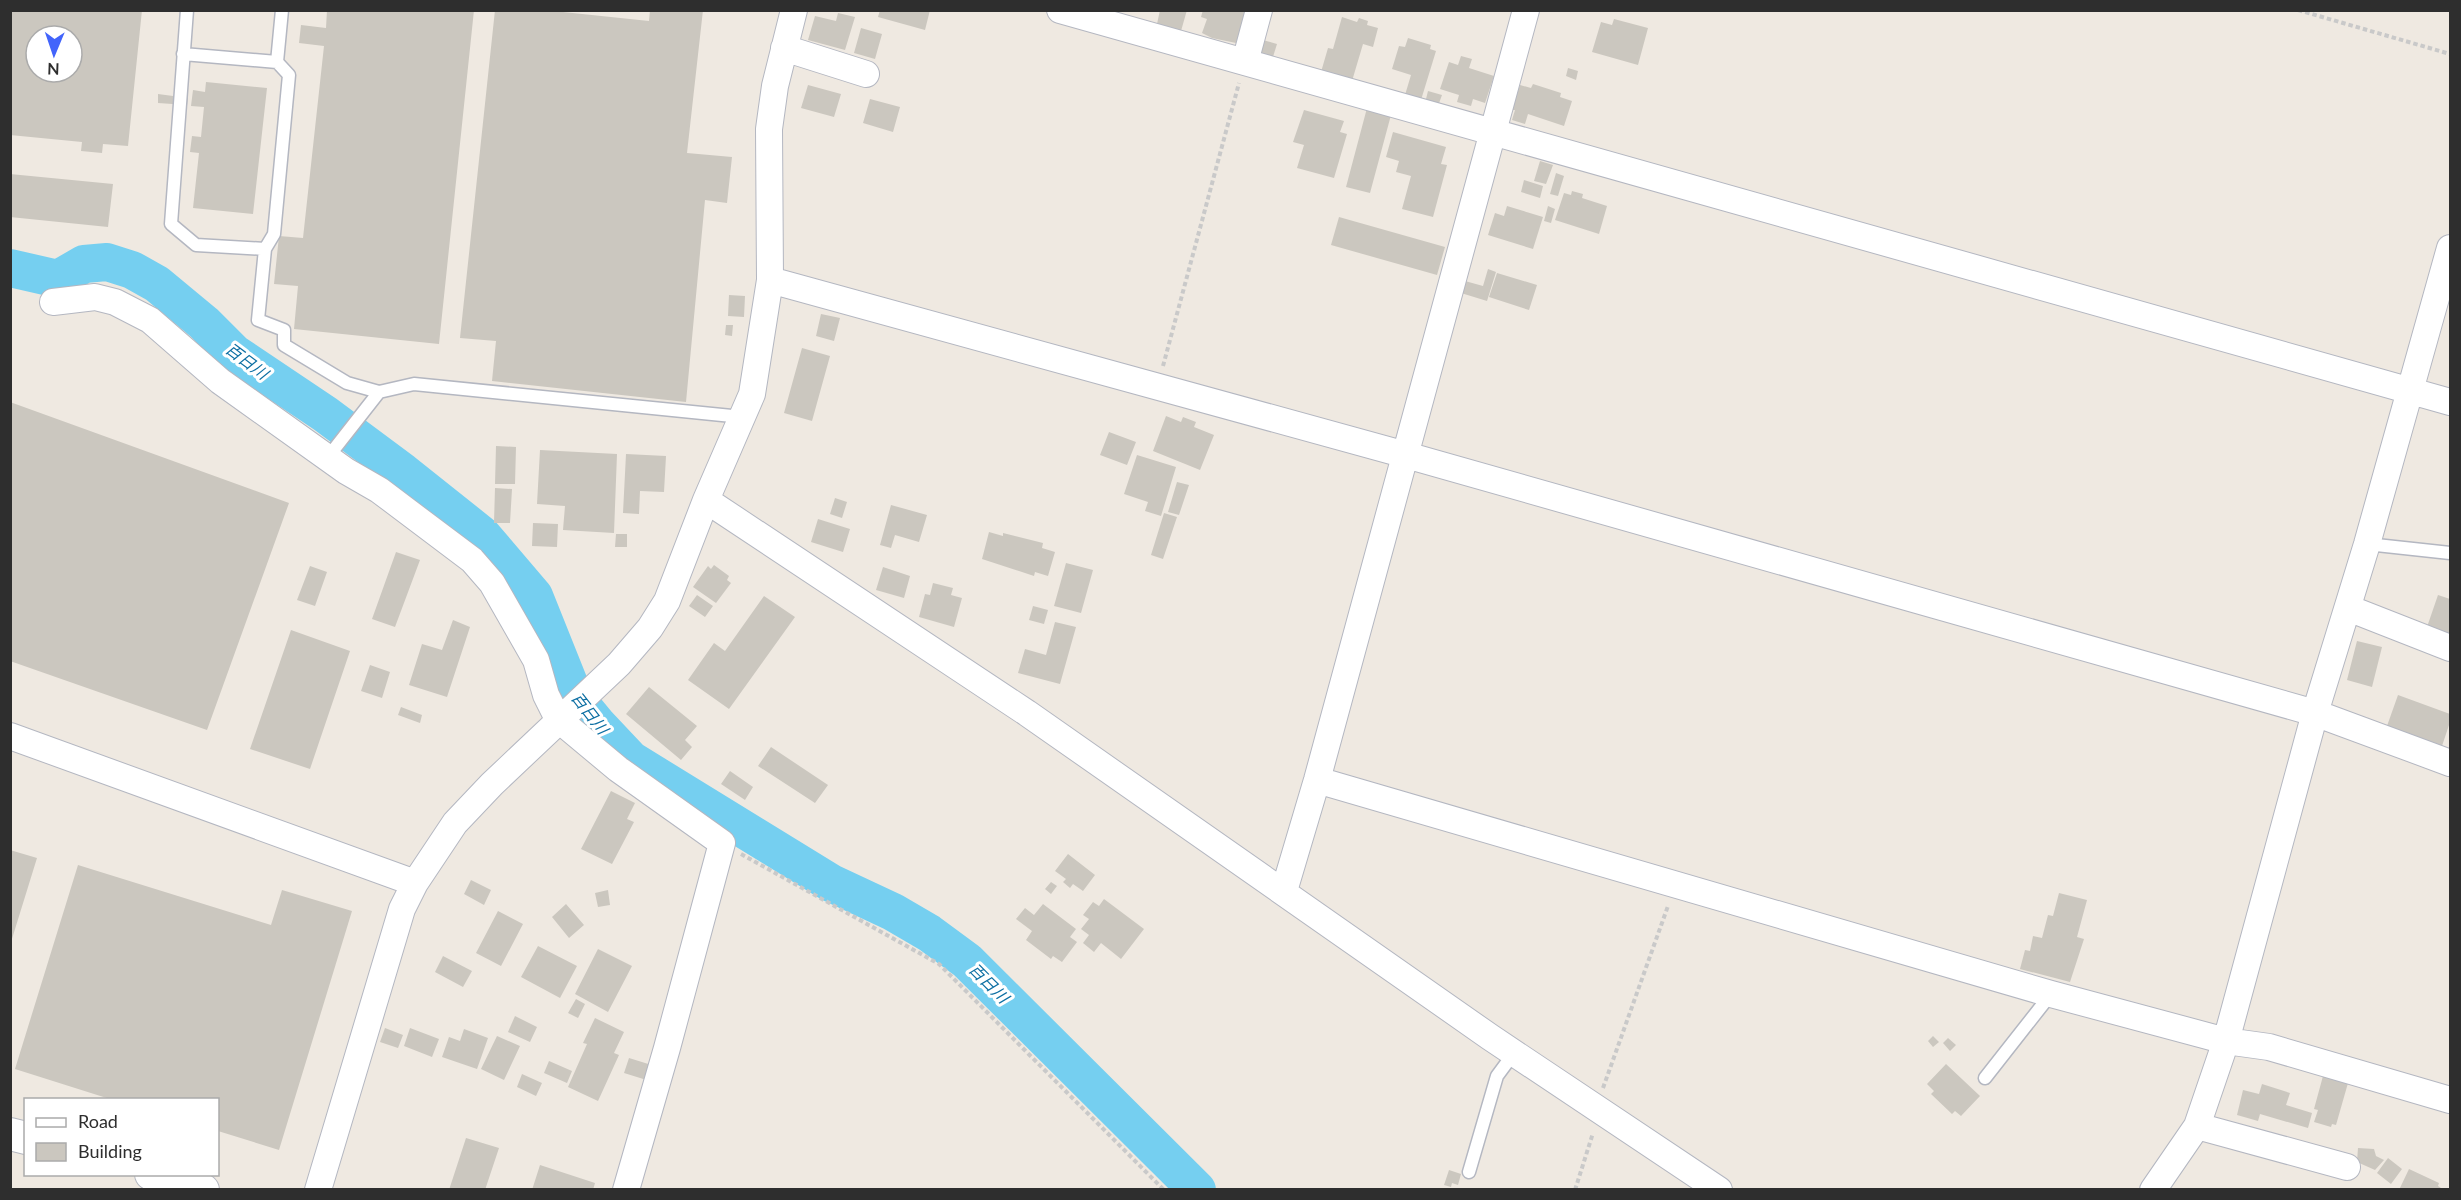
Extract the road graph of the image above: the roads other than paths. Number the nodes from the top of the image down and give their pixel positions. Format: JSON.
{"nodes":[{"id":1,"x":187,"y":10,"type":"edge"},
{"id":2,"x":282,"y":10,"type":"edge"},
{"id":3,"x":794,"y":10,"type":"edge"},
{"id":4,"x":1060,"y":10,"type":"edge"},
{"id":5,"x":1259,"y":10,"type":"edge"},
{"id":6,"x":1526,"y":10,"type":"edge"},
{"id":7,"x":784,"y":48,"type":"junction"},
{"id":8,"x":183,"y":54,"type":"junction"},
{"id":9,"x":276,"y":62,"type":"junction"},
{"id":10,"x":1245,"y":62,"type":"junction"},
{"id":11,"x":866,"y":74,"type":"dead end"},
{"id":12,"x":1491,"y":132,"type":"junction"},
{"id":13,"x":2451,"y":248,"type":"edge"},
{"id":14,"x":265,"y":249,"type":"junction"},
{"id":15,"x":770,"y":280,"type":"junction"},
{"id":16,"x":53,"y":302,"type":"dead end"},
{"id":17,"x":2411,"y":391,"type":"junction"},
{"id":18,"x":379,"y":392,"type":"junction"},
{"id":19,"x":2451,"y":402,"type":"edge"},
{"id":20,"x":742,"y":417,"type":"junction"},
{"id":21,"x":1406,"y":455,"type":"junction"},
{"id":22,"x":328,"y":457,"type":"junction"},
{"id":23,"x":706,"y":500,"type":"junction"},
{"id":24,"x":2367,"y":544,"type":"junction"},
{"id":25,"x":2451,"y":553,"type":"edge"},
{"id":26,"x":2348,"y":608,"type":"junction"},
{"id":27,"x":2451,"y":648,"type":"edge"},
{"id":28,"x":2315,"y":713,"type":"junction"},
{"id":29,"x":562,"y":716,"type":"junction"},
{"id":30,"x":10,"y":736,"type":"edge"},
{"id":31,"x":2451,"y":763,"type":"edge"},
{"id":32,"x":1317,"y":780,"type":"junction"},
{"id":33,"x":415,"y":883,"type":"junction"},
{"id":34,"x":1284,"y":891,"type":"junction"},
{"id":35,"x":2051,"y":994,"type":"junction"},
{"id":36,"x":2226,"y":1041,"type":"junction"},
{"id":37,"x":1514,"y":1053,"type":"junction"},
{"id":38,"x":1985,"y":1078,"type":"dead end"},
{"id":39,"x":2451,"y":1100,"type":"edge"},
{"id":40,"x":2198,"y":1126,"type":"junction"},
{"id":41,"x":2347,"y":1167,"type":"dead end"},
{"id":42,"x":1469,"y":1172,"type":"dead end"},
{"id":43,"x":158,"y":1176,"type":"edge"},
{"id":44,"x":203,"y":1190,"type":"edge"},
{"id":45,"x":318,"y":1190,"type":"edge"},
{"id":46,"x":626,"y":1190,"type":"edge"},
{"id":47,"x":1719,"y":1190,"type":"edge"},
{"id":48,"x":2153,"y":1190,"type":"edge"}],
"edges":[{"from":1,"to":8,"type":"lane"},
{"from":2,"to":9,"type":"lane"},
{"from":3,"to":7,"type":"street"},
{"from":4,"to":10,"type":"street"},
{"from":5,"to":10,"type":"street"},
{"from":6,"to":12,"type":"street"},
{"from":7,"to":11,"type":"street"},
{"from":7,"to":15,"type":"street"},
{"from":8,"to":9,"type":"lane"},
{"from":8,"to":14,"type":"lane"},
{"from":9,"to":14,"type":"lane"},
{"from":10,"to":12,"type":"street"},
{"from":12,"to":17,"type":"street"},
{"from":12,"to":21,"type":"street"},
{"from":13,"to":17,"type":"street"},
{"from":14,"to":18,"type":"lane"},
{"from":15,"to":20,"type":"street"},
{"from":15,"to":21,"type":"street"},
{"from":16,"to":22,"type":"street"},
{"from":17,"to":19,"type":"street"},
{"from":17,"to":24,"type":"street"},
{"from":18,"to":20,"type":"lane"},
{"from":18,"to":22,"type":"lane"},
{"from":20,"to":23,"type":"street"},
{"from":21,"to":28,"type":"street"},
{"from":21,"to":32,"type":"street"},
{"from":22,"to":29,"type":"street"},
{"from":23,"to":29,"type":"street"},
{"from":23,"to":34,"type":"street"},
{"from":24,"to":25,"type":"lane"},
{"from":24,"to":26,"type":"street"},
{"from":26,"to":27,"type":"street"},
{"from":26,"to":28,"type":"street"},
{"from":28,"to":31,"type":"street"},
{"from":28,"to":36,"type":"street"},
{"from":29,"to":33,"type":"street"},
{"from":29,"to":46,"type":"street"},
{"from":30,"to":33,"type":"street"},
{"from":32,"to":34,"type":"street"},
{"from":32,"to":35,"type":"street"},
{"from":33,"to":45,"type":"street"},
{"from":34,"to":37,"type":"street"},
{"from":35,"to":36,"type":"street"},
{"from":35,"to":38,"type":"lane"},
{"from":36,"to":39,"type":"street"},
{"from":36,"to":40,"type":"street"},
{"from":37,"to":42,"type":"lane"},
{"from":37,"to":47,"type":"street"},
{"from":40,"to":41,"type":"street"},
{"from":40,"to":48,"type":"street"},
{"from":43,"to":44,"type":"street"}]}
